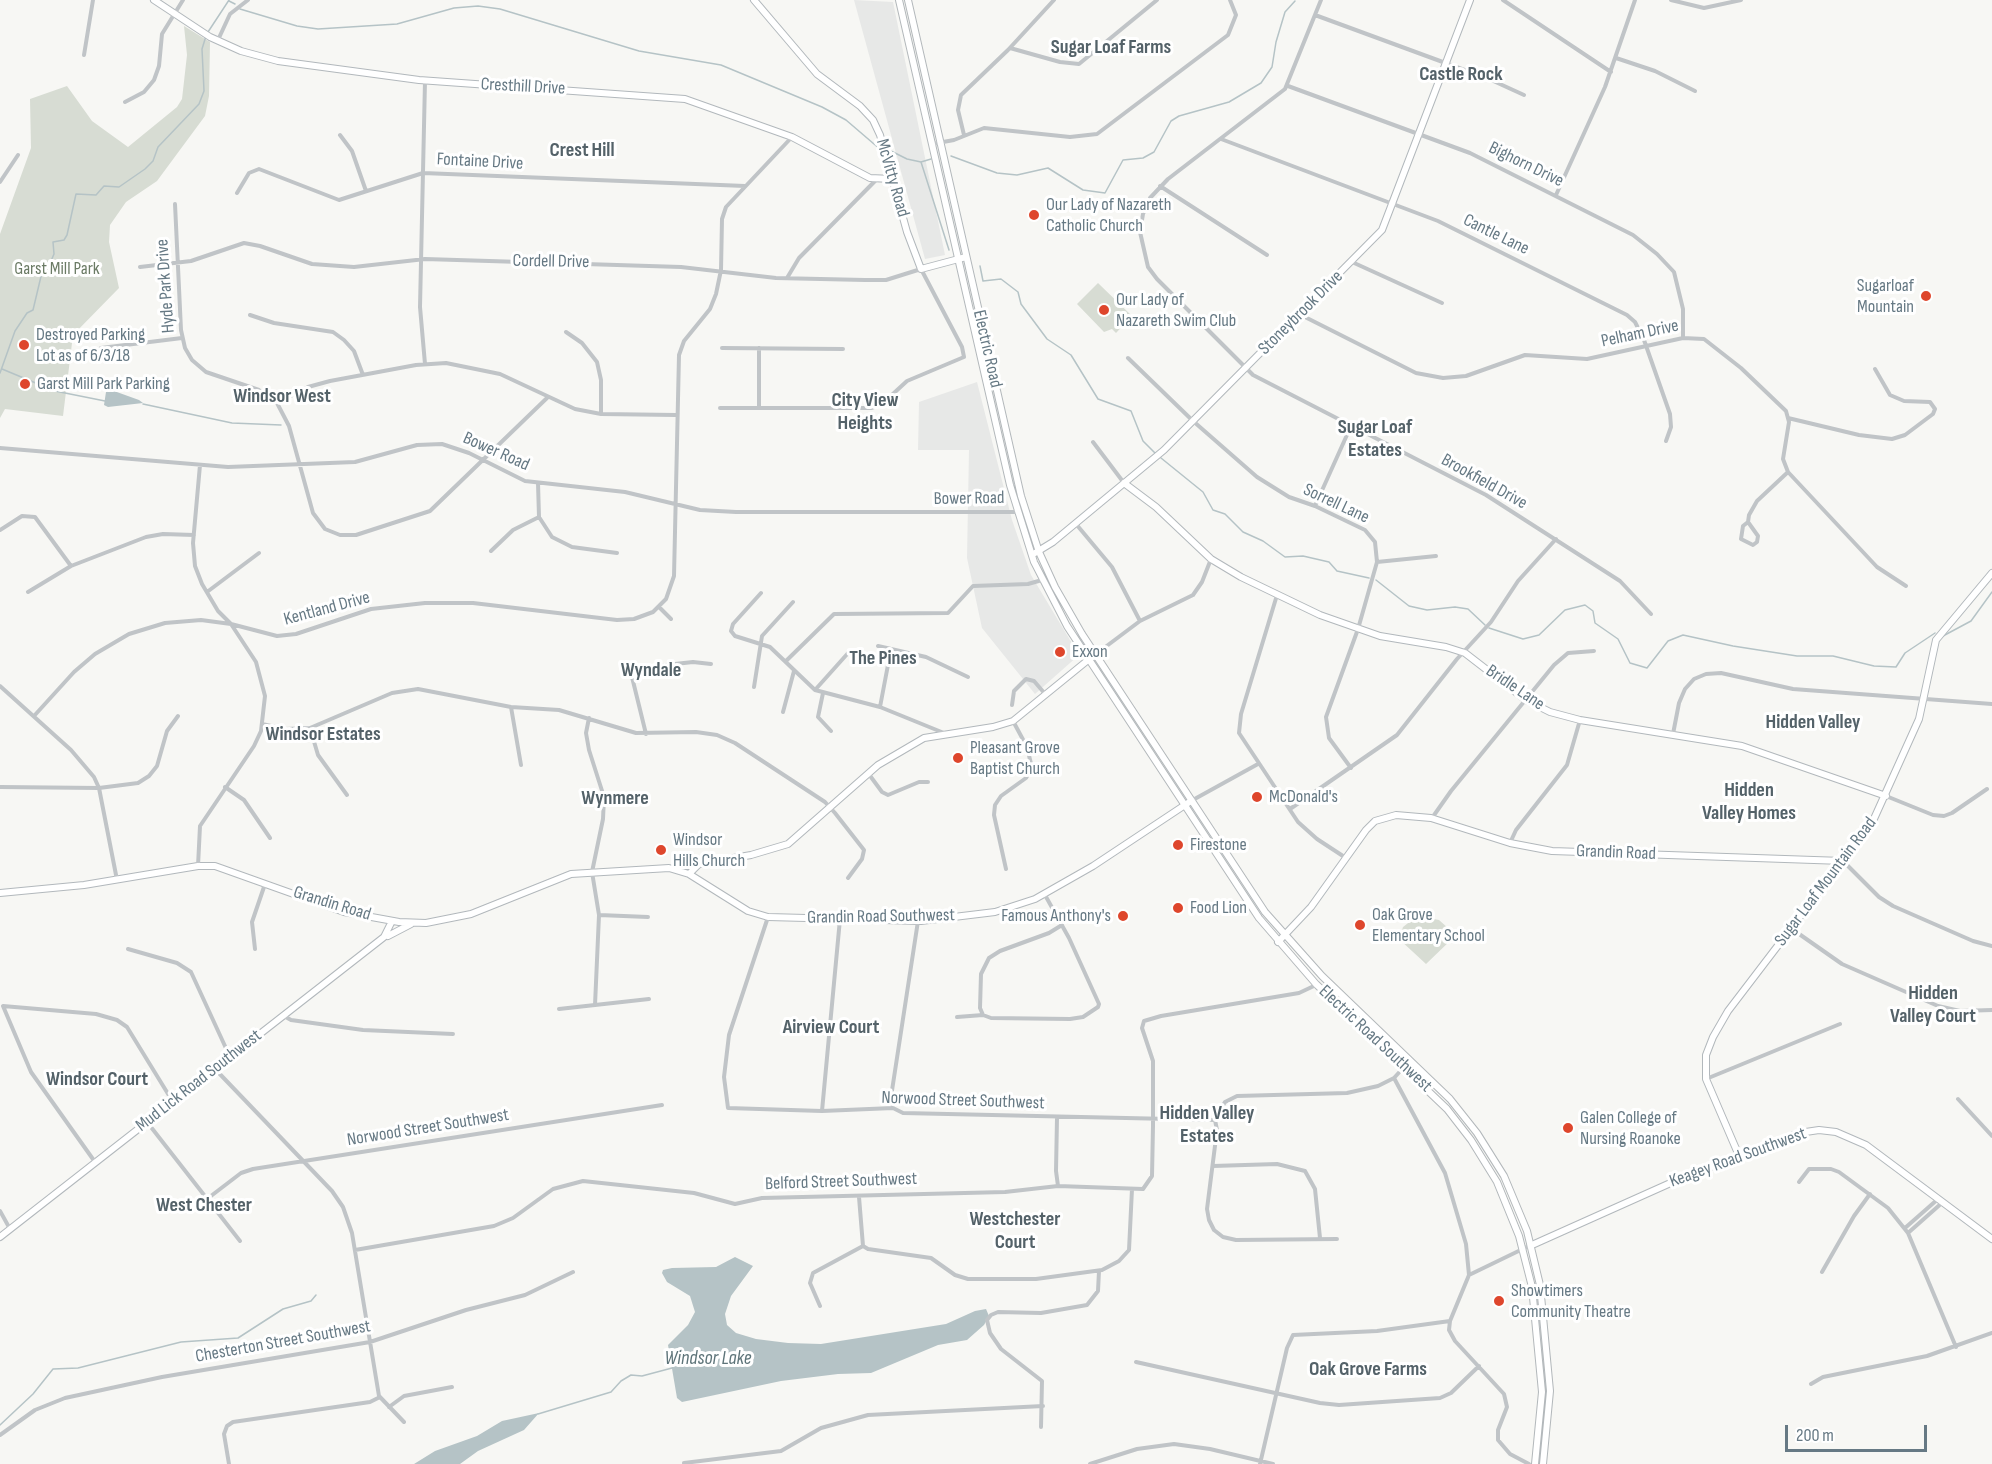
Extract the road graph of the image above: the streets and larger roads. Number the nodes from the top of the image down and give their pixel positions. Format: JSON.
{"nodes":[{"id":1,"x":93,"y":0,"type":"edge"},
{"id":2,"x":154,"y":0,"type":"edge"},
{"id":3,"x":183,"y":0,"type":"edge"},
{"id":4,"x":248,"y":0,"type":"edge"},
{"id":5,"x":754,"y":0,"type":"edge"},
{"id":6,"x":899,"y":0,"type":"edge"},
{"id":7,"x":908,"y":0,"type":"edge"},
{"id":8,"x":1054,"y":0,"type":"edge"},
{"id":9,"x":1157,"y":0,"type":"edge"},
{"id":10,"x":1230,"y":0,"type":"edge"},
{"id":11,"x":1321,"y":0,"type":"edge"},
{"id":12,"x":1470,"y":0,"type":"edge"},
{"id":13,"x":1503,"y":0,"type":"edge"},
{"id":14,"x":1635,"y":0,"type":"edge"},
{"id":15,"x":1671,"y":0,"type":"edge"},
{"id":16,"x":1738,"y":0,"type":"edge"},
{"id":17,"x":174,"y":13,"type":"junction"},
{"id":18,"x":1315,"y":15,"type":"junction"},
{"id":19,"x":217,"y":41,"type":"junction"},
{"id":20,"x":1010,"y":48,"type":"junction"},
{"id":21,"x":84,"y":55,"type":"dead end"},
{"id":22,"x":1616,"y":58,"type":"junction"},
{"id":23,"x":1447,"y":63,"type":"junction"},
{"id":24,"x":1611,"y":72,"type":"junction"},
{"id":25,"x":425,"y":80,"type":"junction"},
{"id":26,"x":1288,"y":86,"type":"junction"},
{"id":27,"x":1695,"y":91,"type":"dead end"},
{"id":28,"x":1524,"y":95,"type":"dead end"},
{"id":29,"x":125,"y":102,"type":"dead end"},
{"id":30,"x":1421,"y":134,"type":"junction"},
{"id":31,"x":340,"y":135,"type":"dead end"},
{"id":32,"x":964,"y":135,"type":"junction"},
{"id":33,"x":792,"y":137,"type":"junction"},
{"id":34,"x":1221,"y":139,"type":"junction"},
{"id":35,"x":940,"y":142,"type":"junction"},
{"id":36,"x":932,"y":144,"type":"junction"},
{"id":37,"x":18,"y":154,"type":"dead end"},
{"id":38,"x":423,"y":173,"type":"junction"},
{"id":39,"x":877,"y":179,"type":"junction"},
{"id":40,"x":892,"y":179,"type":"junction"},
{"id":41,"x":0,"y":182,"type":"edge"},
{"id":42,"x":745,"y":186,"type":"junction"},
{"id":43,"x":1160,"y":186,"type":"junction"},
{"id":44,"x":366,"y":191,"type":"junction"},
{"id":45,"x":237,"y":193,"type":"dead end"},
{"id":46,"x":1556,"y":195,"type":"junction"},
{"id":47,"x":175,"y":204,"type":"dead end"},
{"id":48,"x":1394,"y":204,"type":"junction"},
{"id":49,"x":1267,"y":255,"type":"dead end"},
{"id":50,"x":966,"y":257,"type":"junction"},
{"id":51,"x":422,"y":259,"type":"junction"},
{"id":52,"x":958,"y":259,"type":"junction"},
{"id":53,"x":1352,"y":262,"type":"junction"},
{"id":54,"x":177,"y":263,"type":"junction"},
{"id":55,"x":140,"y":267,"type":"dead end"},
{"id":56,"x":921,"y":268,"type":"junction"},
{"id":57,"x":721,"y":270,"type":"junction"},
{"id":58,"x":787,"y":278,"type":"junction"},
{"id":59,"x":1442,"y":303,"type":"dead end"},
{"id":60,"x":1299,"y":314,"type":"junction"},
{"id":61,"x":250,"y":315,"type":"dead end"},
{"id":62,"x":566,"y":332,"type":"dead end"},
{"id":63,"x":182,"y":338,"type":"junction"},
{"id":64,"x":1683,"y":338,"type":"junction"},
{"id":65,"x":1645,"y":345,"type":"junction"},
{"id":66,"x":101,"y":348,"type":"dead end"},
{"id":67,"x":722,"y":348,"type":"dead end"},
{"id":68,"x":759,"y":348,"type":"junction"},
{"id":69,"x":843,"y":349,"type":"dead end"},
{"id":70,"x":1128,"y":358,"type":"dead end"},
{"id":71,"x":425,"y":364,"type":"junction"},
{"id":72,"x":1245,"y":368,"type":"junction"},
{"id":73,"x":1875,"y":369,"type":"dead end"},
{"id":74,"x":363,"y":375,"type":"junction"},
{"id":75,"x":548,"y":397,"type":"junction"},
{"id":76,"x":277,"y":404,"type":"junction"},
{"id":77,"x":720,"y":408,"type":"dead end"},
{"id":78,"x":759,"y":408,"type":"junction"},
{"id":79,"x":601,"y":414,"type":"junction"},
{"id":80,"x":676,"y":415,"type":"junction"},
{"id":81,"x":1788,"y":418,"type":"junction"},
{"id":82,"x":1192,"y":421,"type":"junction"},
{"id":83,"x":1351,"y":426,"type":"junction"},
{"id":84,"x":1666,"y":441,"type":"dead end"},
{"id":85,"x":1093,"y":442,"type":"dead end"},
{"id":86,"x":0,"y":448,"type":"edge"},
{"id":87,"x":484,"y":461,"type":"junction"},
{"id":88,"x":300,"y":464,"type":"junction"},
{"id":89,"x":200,"y":465,"type":"junction"},
{"id":90,"x":1788,"y":472,"type":"junction"},
{"id":91,"x":538,"y":483,"type":"junction"},
{"id":92,"x":1124,"y":483,"type":"junction"},
{"id":93,"x":675,"y":505,"type":"junction"},
{"id":94,"x":1315,"y":506,"type":"junction"},
{"id":95,"x":1017,"y":512,"type":"junction"},
{"id":96,"x":539,"y":517,"type":"junction"},
{"id":97,"x":1748,"y":522,"type":"junction"},
{"id":98,"x":1076,"y":524,"type":"junction"},
{"id":99,"x":0,"y":530,"type":"edge"},
{"id":100,"x":194,"y":535,"type":"junction"},
{"id":101,"x":1556,"y":539,"type":"junction"},
{"id":102,"x":491,"y":551,"type":"dead end"},
{"id":103,"x":1039,"y":552,"type":"junction"},
{"id":104,"x":259,"y":553,"type":"dead end"},
{"id":105,"x":617,"y":553,"type":"dead end"},
{"id":106,"x":1031,"y":555,"type":"junction"},
{"id":107,"x":1436,"y":556,"type":"dead end"},
{"id":108,"x":1211,"y":559,"type":"junction"},
{"id":109,"x":1377,"y":562,"type":"junction"},
{"id":110,"x":71,"y":566,"type":"junction"},
{"id":111,"x":1992,"y":573,"type":"edge"},
{"id":112,"x":1042,"y":580,"type":"junction"},
{"id":113,"x":1906,"y":586,"type":"dead end"},
{"id":114,"x":28,"y":592,"type":"dead end"},
{"id":115,"x":207,"y":592,"type":"junction"},
{"id":116,"x":761,"y":593,"type":"dead end"},
{"id":117,"x":1277,"y":595,"type":"junction"},
{"id":118,"x":793,"y":602,"type":"dead end"},
{"id":119,"x":659,"y":608,"type":"junction"},
{"id":120,"x":1651,"y":614,"type":"dead end"},
{"id":121,"x":672,"y":619,"type":"dead end"},
{"id":122,"x":1140,"y":621,"type":"junction"},
{"id":123,"x":231,"y":624,"type":"junction"},
{"id":124,"x":1358,"y":629,"type":"junction"},
{"id":125,"x":760,"y":642,"type":"junction"},
{"id":126,"x":878,"y":646,"type":"dead end"},
{"id":127,"x":891,"y":649,"type":"junction"},
{"id":128,"x":1594,"y":651,"type":"dead end"},
{"id":129,"x":1465,"y":653,"type":"junction"},
{"id":130,"x":1096,"y":654,"type":"junction"},
{"id":131,"x":1089,"y":659,"type":"junction"},
{"id":132,"x":858,"y":660,"type":"dead end"},
{"id":133,"x":786,"y":661,"type":"junction"},
{"id":134,"x":711,"y":664,"type":"dead end"},
{"id":135,"x":794,"y":670,"type":"junction"},
{"id":136,"x":968,"y":677,"type":"dead end"},
{"id":137,"x":1113,"y":680,"type":"joint"},
{"id":138,"x":0,"y":686,"type":"edge"},
{"id":139,"x":754,"y":687,"type":"dead end"},
{"id":140,"x":814,"y":690,"type":"junction"},
{"id":141,"x":823,"y":693,"type":"junction"},
{"id":142,"x":1047,"y":696,"type":"junction"},
{"id":143,"x":1526,"y":700,"type":"junction"},
{"id":144,"x":1924,"y":700,"type":"junction"},
{"id":145,"x":1992,"y":704,"type":"edge"},
{"id":146,"x":1012,"y":705,"type":"dead end"},
{"id":147,"x":511,"y":706,"type":"junction"},
{"id":148,"x":880,"y":707,"type":"junction"},
{"id":149,"x":783,"y":712,"type":"dead end"},
{"id":150,"x":34,"y":716,"type":"junction"},
{"id":151,"x":178,"y":716,"type":"dead end"},
{"id":152,"x":589,"y":718,"type":"junction"},
{"id":153,"x":1580,"y":720,"type":"junction"},
{"id":154,"x":1013,"y":721,"type":"junction"},
{"id":155,"x":262,"y":724,"type":"junction"},
{"id":156,"x":310,"y":728,"type":"junction"},
{"id":157,"x":831,"y":731,"type":"dead end"},
{"id":158,"x":944,"y":733,"type":"junction"},
{"id":159,"x":646,"y":734,"type":"junction"},
{"id":160,"x":1673,"y":734,"type":"junction"},
{"id":161,"x":1258,"y":764,"type":"junction"},
{"id":162,"x":521,"y":765,"type":"dead end"},
{"id":163,"x":1351,"y":768,"type":"junction"},
{"id":164,"x":867,"y":772,"type":"junction"},
{"id":165,"x":928,"y":782,"type":"dead end"},
{"id":166,"x":225,"y":786,"type":"junction"},
{"id":167,"x":0,"y":787,"type":"edge"},
{"id":168,"x":99,"y":788,"type":"junction"},
{"id":169,"x":1987,"y":789,"type":"dead end"},
{"id":170,"x":347,"y":795,"type":"dead end"},
{"id":171,"x":1886,"y":796,"type":"junction"},
{"id":172,"x":1191,"y":801,"type":"junction"},
{"id":173,"x":1184,"y":806,"type":"junction"},
{"id":174,"x":830,"y":807,"type":"junction"},
{"id":175,"x":1290,"y":809,"type":"junction"},
{"id":176,"x":1431,"y":818,"type":"junction"},
{"id":177,"x":270,"y":837,"type":"dead end"},
{"id":178,"x":1510,"y":843,"type":"junction"},
{"id":179,"x":1346,"y":859,"type":"junction"},
{"id":180,"x":1843,"y":861,"type":"junction"},
{"id":181,"x":701,"y":864,"type":"junction"},
{"id":182,"x":198,"y":866,"type":"junction"},
{"id":183,"x":661,"y":868,"type":"joint"},
{"id":184,"x":669,"y":868,"type":"junction"},
{"id":185,"x":1006,"y":870,"type":"dead end"},
{"id":186,"x":592,"y":872,"type":"junction"},
{"id":187,"x":689,"y":874,"type":"junction"},
{"id":188,"x":848,"y":878,"type":"dead end"},
{"id":189,"x":117,"y":880,"type":"junction"},
{"id":190,"x":266,"y":883,"type":"junction"},
{"id":191,"x":0,"y":893,"type":"edge"},
{"id":192,"x":1045,"y":895,"type":"junction"},
{"id":193,"x":599,"y":915,"type":"junction"},
{"id":194,"x":768,"y":916,"type":"junction"},
{"id":195,"x":648,"y":917,"type":"dead end"},
{"id":196,"x":840,"y":919,"type":"junction"},
{"id":197,"x":392,"y":921,"type":"junction"},
{"id":198,"x":918,"y":921,"type":"junction"},
{"id":199,"x":414,"y":923,"type":"junction"},
{"id":200,"x":1063,"y":925,"type":"junction"},
{"id":201,"x":1792,"y":928,"type":"junction"},
{"id":202,"x":1285,"y":936,"type":"junction"},
{"id":203,"x":384,"y":937,"type":"junction"},
{"id":204,"x":1278,"y":942,"type":"junction"},
{"id":205,"x":1992,"y":946,"type":"edge"},
{"id":206,"x":128,"y":949,"type":"dead end"},
{"id":207,"x":255,"y":949,"type":"dead end"},
{"id":208,"x":1316,"y":984,"type":"junction"},
{"id":209,"x":649,"y":999,"type":"dead end"},
{"id":210,"x":595,"y":1005,"type":"junction"},
{"id":211,"x":559,"y":1009,"type":"dead end"},
{"id":212,"x":1992,"y":1010,"type":"edge"},
{"id":213,"x":283,"y":1015,"type":"junction"},
{"id":214,"x":983,"y":1015,"type":"junction"},
{"id":215,"x":957,"y":1017,"type":"dead end"},
{"id":216,"x":1840,"y":1024,"type":"dead end"},
{"id":217,"x":453,"y":1034,"type":"dead end"},
{"id":218,"x":1403,"y":1052,"type":"junction"},
{"id":219,"x":230,"y":1057,"type":"junction"},
{"id":220,"x":1404,"y":1067,"type":"junction"},
{"id":221,"x":215,"y":1070,"type":"junction"},
{"id":222,"x":1394,"y":1078,"type":"junction"},
{"id":223,"x":1706,"y":1079,"type":"junction"},
{"id":224,"x":1958,"y":1099,"type":"dead end"},
{"id":225,"x":173,"y":1102,"type":"junction"},
{"id":226,"x":662,"y":1105,"type":"dead end"},
{"id":227,"x":893,"y":1108,"type":"junction"},
{"id":228,"x":822,"y":1112,"type":"junction"},
{"id":229,"x":1057,"y":1118,"type":"junction"},
{"id":230,"x":1152,"y":1120,"type":"junction"},
{"id":231,"x":1215,"y":1120,"type":"junction"},
{"id":232,"x":147,"y":1122,"type":"junction"},
{"id":233,"x":1992,"y":1136,"type":"edge"},
{"id":234,"x":1740,"y":1158,"type":"junction"},
{"id":235,"x":303,"y":1161,"type":"junction"},
{"id":236,"x":95,"y":1163,"type":"junction"},
{"id":237,"x":1213,"y":1166,"type":"junction"},
{"id":238,"x":1799,"y":1182,"type":"dead end"},
{"id":239,"x":1058,"y":1186,"type":"junction"},
{"id":240,"x":1132,"y":1189,"type":"junction"},
{"id":241,"x":1870,"y":1194,"type":"junction"},
{"id":242,"x":859,"y":1197,"type":"junction"},
{"id":243,"x":207,"y":1199,"type":"junction"},
{"id":244,"x":1941,"y":1200,"type":"junction"},
{"id":245,"x":0,"y":1211,"type":"edge"},
{"id":246,"x":1905,"y":1228,"type":"junction"},
{"id":247,"x":10,"y":1229,"type":"junction"},
{"id":248,"x":1908,"y":1233,"type":"junction"},
{"id":249,"x":0,"y":1237,"type":"edge"},
{"id":250,"x":1320,"y":1238,"type":"junction"},
{"id":251,"x":1337,"y":1239,"type":"dead end"},
{"id":252,"x":1992,"y":1239,"type":"edge"},
{"id":253,"x":240,"y":1241,"type":"dead end"},
{"id":254,"x":863,"y":1245,"type":"junction"},
{"id":255,"x":1532,"y":1245,"type":"junction"},
{"id":256,"x":355,"y":1250,"type":"junction"},
{"id":257,"x":1524,"y":1250,"type":"junction"},
{"id":258,"x":1099,"y":1271,"type":"junction"},
{"id":259,"x":573,"y":1272,"type":"dead end"},
{"id":260,"x":1822,"y":1272,"type":"dead end"},
{"id":261,"x":1469,"y":1275,"type":"junction"},
{"id":262,"x":820,"y":1306,"type":"dead end"},
{"id":263,"x":1450,"y":1321,"type":"junction"},
{"id":264,"x":1992,"y":1333,"type":"edge"},
{"id":265,"x":370,"y":1342,"type":"junction"},
{"id":266,"x":1956,"y":1347,"type":"junction"},
{"id":267,"x":1137,"y":1362,"type":"dead end"},
{"id":268,"x":1479,"y":1366,"type":"junction"},
{"id":269,"x":1811,"y":1384,"type":"dead end"},
{"id":270,"x":452,"y":1387,"type":"dead end"},
{"id":271,"x":1275,"y":1393,"type":"junction"},
{"id":272,"x":380,"y":1397,"type":"junction"},
{"id":273,"x":1043,"y":1406,"type":"junction"},
{"id":274,"x":388,"y":1407,"type":"junction"},
{"id":275,"x":404,"y":1422,"type":"dead end"},
{"id":276,"x":1041,"y":1428,"type":"dead end"},
{"id":277,"x":0,"y":1436,"type":"edge"},
{"id":278,"x":684,"y":1462,"type":"dead end"},
{"id":279,"x":1260,"y":1462,"type":"edge"},
{"id":280,"x":229,"y":1464,"type":"edge"},
{"id":281,"x":1090,"y":1464,"type":"edge"},
{"id":282,"x":1273,"y":1464,"type":"edge"},
{"id":283,"x":1529,"y":1464,"type":"edge"},
{"id":284,"x":1535,"y":1464,"type":"edge"},
{"id":285,"x":1543,"y":1464,"type":"edge"}],
"edges":[{"from":1,"to":21,"type":"street"},
{"from":2,"to":17,"type":"street","name":"Cresthill Drive"},
{"from":3,"to":17,"type":"street"},
{"from":4,"to":19,"type":"street"},
{"from":5,"to":40,"type":"street","name":"McVitty Road"},
{"from":6,"to":36,"type":"street","name":"Electric Road"},
{"from":7,"to":35,"type":"street","name":"Electric Road"},
{"from":8,"to":20,"type":"street"},
{"from":9,"to":20,"type":"street"},
{"from":10,"to":32,"type":"street"},
{"from":11,"to":18,"type":"street"},
{"from":12,"to":23,"type":"street","name":"Stoneybrook Drive"},
{"from":13,"to":24,"type":"street"},
{"from":14,"to":22,"type":"street"},
{"from":15,"to":16,"type":"street"},
{"from":17,"to":19,"type":"street","name":"Cresthill Drive"},
{"from":17,"to":29,"type":"street"},
{"from":18,"to":23,"type":"street"},
{"from":18,"to":26,"type":"street"},
{"from":19,"to":25,"type":"street","name":"Cresthill Drive"},
{"from":20,"to":32,"type":"street"},
{"from":22,"to":24,"type":"street"},
{"from":22,"to":27,"type":"street"},
{"from":23,"to":28,"type":"street"},
{"from":23,"to":30,"type":"street","name":"Stoneybrook Drive"},
{"from":24,"to":46,"type":"street"},
{"from":25,"to":33,"type":"street","name":"Cresthill Drive"},
{"from":25,"to":38,"type":"street"},
{"from":26,"to":30,"type":"street","name":"Bighorn Drive"},
{"from":26,"to":34,"type":"street"},
{"from":30,"to":46,"type":"street","name":"Bighorn Drive"},
{"from":30,"to":48,"type":"street","name":"Stoneybrook Drive"},
{"from":31,"to":44,"type":"street"},
{"from":32,"to":35,"type":"street"},
{"from":33,"to":39,"type":"street","name":"Cresthill Drive"},
{"from":33,"to":42,"type":"street"},
{"from":34,"to":43,"type":"street"},
{"from":34,"to":48,"type":"street","name":"Cantle Lane"},
{"from":35,"to":36,"type":"street"},
{"from":35,"to":50,"type":"street","name":"Electric Road"},
{"from":36,"to":52,"type":"street","name":"Electric Road"},
{"from":37,"to":41,"type":"street"},
{"from":38,"to":42,"type":"street","name":"Fontaine Drive"},
{"from":38,"to":44,"type":"street","name":"Fontaine Drive"},
{"from":38,"to":51,"type":"street"},
{"from":39,"to":40,"type":"street","name":"Cresthill Drive"},
{"from":39,"to":58,"type":"street"},
{"from":40,"to":56,"type":"street","name":"McVitty Road"},
{"from":42,"to":57,"type":"street"},
{"from":43,"to":49,"type":"street"},
{"from":43,"to":72,"type":"street","name":"Brookfield Drive"},
{"from":44,"to":45,"type":"street","name":"Fontaine Drive"},
{"from":46,"to":64,"type":"street","name":"Bighorn Drive"},
{"from":47,"to":54,"type":"street","name":"Hyde Park Drive"},
{"from":48,"to":53,"type":"street","name":"Stoneybrook Drive"},
{"from":48,"to":65,"type":"street","name":"Cantle Lane"},
{"from":50,"to":52,"type":"street","name":"Cordell Drive"},
{"from":50,"to":103,"type":"street","name":"Electric Road"},
{"from":51,"to":54,"type":"street","name":"Cordell Drive"},
{"from":51,"to":57,"type":"street","name":"Cordell Drive"},
{"from":51,"to":71,"type":"street"},
{"from":52,"to":56,"type":"street","name":"Cordell Drive"},
{"from":52,"to":95,"type":"street","name":"Electric Road"},
{"from":53,"to":59,"type":"street"},
{"from":53,"to":60,"type":"street","name":"Stoneybrook Drive"},
{"from":54,"to":55,"type":"street","name":"Cordell Drive"},
{"from":54,"to":63,"type":"street","name":"Hyde Park Drive"},
{"from":56,"to":58,"type":"street","name":"Cordell Drive"},
{"from":56,"to":78,"type":"street","name":"McVitty Road"},
{"from":57,"to":58,"type":"street","name":"Cordell Drive"},
{"from":57,"to":80,"type":"street"},
{"from":60,"to":65,"type":"street","name":"Pelham Drive"},
{"from":60,"to":72,"type":"street","name":"Stoneybrook Drive"},
{"from":61,"to":74,"type":"street"},
{"from":62,"to":79,"type":"street"},
{"from":63,"to":66,"type":"street"},
{"from":63,"to":76,"type":"street","name":"Hyde Park Drive"},
{"from":64,"to":65,"type":"street","name":"Pelham Drive"},
{"from":64,"to":81,"type":"street","name":"Pelham Drive"},
{"from":65,"to":84,"type":"street","name":"Cantle Lane"},
{"from":67,"to":68,"type":"street"},
{"from":68,"to":69,"type":"street"},
{"from":68,"to":78,"type":"street"},
{"from":70,"to":82,"type":"street","name":"Sorrell Lane"},
{"from":71,"to":74,"type":"street"},
{"from":71,"to":75,"type":"street"},
{"from":72,"to":82,"type":"street","name":"Stoneybrook Drive"},
{"from":72,"to":83,"type":"street","name":"Brookfield Drive"},
{"from":73,"to":81,"type":"street"},
{"from":74,"to":76,"type":"street"},
{"from":75,"to":79,"type":"street"},
{"from":75,"to":87,"type":"street"},
{"from":76,"to":88,"type":"street"},
{"from":77,"to":78,"type":"street"},
{"from":79,"to":80,"type":"street"},
{"from":80,"to":93,"type":"street"},
{"from":81,"to":90,"type":"street"},
{"from":82,"to":92,"type":"street","name":"Stoneybrook Drive"},
{"from":82,"to":94,"type":"street","name":"Sorrell Lane"},
{"from":83,"to":94,"type":"street"},
{"from":83,"to":101,"type":"street","name":"Brookfield Drive"},
{"from":85,"to":92,"type":"street","name":"Bridle Lane"},
{"from":86,"to":89,"type":"street","name":"Bower Road"},
{"from":87,"to":88,"type":"street","name":"Bower Road"},
{"from":87,"to":88,"type":"street"},
{"from":87,"to":91,"type":"street","name":"Bower Road"},
{"from":88,"to":89,"type":"street","name":"Bower Road"},
{"from":89,"to":100,"type":"street"},
{"from":90,"to":97,"type":"street"},
{"from":90,"to":113,"type":"street"},
{"from":91,"to":93,"type":"street","name":"Bower Road"},
{"from":91,"to":96,"type":"street"},
{"from":92,"to":98,"type":"street","name":"Stoneybrook Drive"},
{"from":92,"to":108,"type":"street","name":"Bridle Lane"},
{"from":93,"to":95,"type":"street","name":"Bower Road"},
{"from":93,"to":119,"type":"street"},
{"from":94,"to":109,"type":"street","name":"Sorrell Lane"},
{"from":95,"to":106,"type":"street","name":"Electric Road"},
{"from":96,"to":102,"type":"street"},
{"from":96,"to":105,"type":"street"},
{"from":97,"to":97,"type":"street"},
{"from":98,"to":103,"type":"street","name":"Stoneybrook Drive"},
{"from":98,"to":122,"type":"street"},
{"from":99,"to":110,"type":"street"},
{"from":100,"to":110,"type":"street"},
{"from":100,"to":115,"type":"street"},
{"from":101,"to":120,"type":"street","name":"Brookfield Drive"},
{"from":101,"to":129,"type":"street"},
{"from":103,"to":106,"type":"street","name":"Stoneybrook Drive"},
{"from":103,"to":130,"type":"street","name":"Electric Road"},
{"from":104,"to":115,"type":"street"},
{"from":106,"to":112,"type":"street","name":"Electric Road"},
{"from":107,"to":109,"type":"street"},
{"from":108,"to":117,"type":"street","name":"Bridle Lane"},
{"from":108,"to":122,"type":"street"},
{"from":109,"to":124,"type":"street"},
{"from":110,"to":114,"type":"street"},
{"from":111,"to":144,"type":"street","name":"Sugar Loaf Mountain Road"},
{"from":112,"to":131,"type":"street","name":"Electric Road"},
{"from":112,"to":133,"type":"street"},
{"from":115,"to":123,"type":"street"},
{"from":116,"to":125,"type":"street"},
{"from":117,"to":124,"type":"street","name":"Bridle Lane"},
{"from":117,"to":161,"type":"street"},
{"from":118,"to":125,"type":"street"},
{"from":119,"to":121,"type":"street"},
{"from":119,"to":123,"type":"street","name":"Kentland Drive"},
{"from":122,"to":130,"type":"street"},
{"from":123,"to":150,"type":"street","name":"Kentland Drive"},
{"from":123,"to":155,"type":"street"},
{"from":124,"to":129,"type":"street","name":"Bridle Lane"},
{"from":124,"to":163,"type":"street"},
{"from":125,"to":133,"type":"street"},
{"from":125,"to":139,"type":"street"},
{"from":126,"to":127,"type":"street"},
{"from":127,"to":136,"type":"street"},
{"from":127,"to":148,"type":"street"},
{"from":128,"to":143,"type":"street"},
{"from":129,"to":143,"type":"street","name":"Bridle Lane"},
{"from":129,"to":163,"type":"street"},
{"from":130,"to":131,"type":"street"},
{"from":130,"to":137,"type":"street","name":"Electric Road"},
{"from":131,"to":142,"type":"street"},
{"from":131,"to":173,"type":"street","name":"Electric Road Southwest"},
{"from":132,"to":140,"type":"street"},
{"from":133,"to":135,"type":"street"},
{"from":134,"to":159,"type":"street"},
{"from":135,"to":140,"type":"street"},
{"from":135,"to":149,"type":"street"},
{"from":137,"to":172,"type":"street","name":"Electric Road Southwest"},
{"from":138,"to":150,"type":"street"},
{"from":140,"to":141,"type":"street"},
{"from":141,"to":148,"type":"street"},
{"from":141,"to":157,"type":"street"},
{"from":142,"to":146,"type":"street"},
{"from":142,"to":154,"type":"street"},
{"from":143,"to":153,"type":"street","name":"Bridle Lane"},
{"from":143,"to":176,"type":"street"},
{"from":144,"to":145,"type":"street"},
{"from":144,"to":160,"type":"street"},
{"from":144,"to":171,"type":"street","name":"Sugar Loaf Mountain Road"},
{"from":147,"to":152,"type":"street"},
{"from":147,"to":156,"type":"street"},
{"from":147,"to":162,"type":"street"},
{"from":148,"to":158,"type":"street"},
{"from":150,"to":168,"type":"street"},
{"from":151,"to":168,"type":"street"},
{"from":152,"to":159,"type":"street"},
{"from":152,"to":186,"type":"street"},
{"from":153,"to":160,"type":"street","name":"Bridle Lane"},
{"from":153,"to":178,"type":"street"},
{"from":154,"to":158,"type":"street"},
{"from":154,"to":185,"type":"street"},
{"from":155,"to":156,"type":"street"},
{"from":155,"to":166,"type":"street"},
{"from":156,"to":170,"type":"street"},
{"from":158,"to":164,"type":"street"},
{"from":159,"to":174,"type":"street"},
{"from":160,"to":171,"type":"street","name":"Bridle Lane"},
{"from":161,"to":172,"type":"street"},
{"from":161,"to":175,"type":"street"},
{"from":163,"to":175,"type":"street"},
{"from":164,"to":165,"type":"street"},
{"from":164,"to":174,"type":"street"},
{"from":166,"to":177,"type":"street"},
{"from":166,"to":182,"type":"street"},
{"from":167,"to":168,"type":"street"},
{"from":168,"to":189,"type":"street"},
{"from":169,"to":171,"type":"street","name":"Bridle Lane"},
{"from":171,"to":180,"type":"street","name":"Sugar Loaf Mountain Road"},
{"from":172,"to":173,"type":"street","name":"Grandin Road Southwest"},
{"from":172,"to":202,"type":"street","name":"Electric Road Southwest"},
{"from":173,"to":192,"type":"street","name":"Grandin Road Southwest"},
{"from":173,"to":204,"type":"street","name":"Electric Road Southwest"},
{"from":174,"to":181,"type":"street"},
{"from":174,"to":188,"type":"street"},
{"from":175,"to":179,"type":"street"},
{"from":176,"to":178,"type":"street","name":"Grandin Road"},
{"from":176,"to":179,"type":"street","name":"Grandin Road"},
{"from":178,"to":180,"type":"street","name":"Grandin Road"},
{"from":179,"to":202,"type":"street","name":"Grandin Road"},
{"from":180,"to":201,"type":"street","name":"Sugar Loaf Mountain Road"},
{"from":180,"to":205,"type":"street"},
{"from":181,"to":184,"type":"street"},
{"from":181,"to":187,"type":"street"},
{"from":182,"to":189,"type":"street","name":"Grandin Road"},
{"from":182,"to":190,"type":"street","name":"Grandin Road"},
{"from":183,"to":184,"type":"street","name":"Grandin Road Southwest"},
{"from":183,"to":186,"type":"street","name":"Grandin Road"},
{"from":184,"to":187,"type":"street","name":"Grandin Road Southwest"},
{"from":186,"to":193,"type":"street"},
{"from":186,"to":199,"type":"street","name":"Grandin Road"},
{"from":187,"to":194,"type":"street","name":"Grandin Road Southwest"},
{"from":189,"to":191,"type":"street","name":"Grandin Road"},
{"from":190,"to":197,"type":"street","name":"Grandin Road"},
{"from":190,"to":207,"type":"street"},
{"from":192,"to":198,"type":"street","name":"Grandin Road Southwest"},
{"from":192,"to":200,"type":"street"},
{"from":193,"to":195,"type":"street"},
{"from":193,"to":210,"type":"street"},
{"from":194,"to":196,"type":"street","name":"Grandin Road Southwest"},
{"from":194,"to":228,"type":"street","name":"Norwood Street Southwest"},
{"from":196,"to":198,"type":"street","name":"Grandin Road Southwest"},
{"from":196,"to":228,"type":"street"},
{"from":197,"to":199,"type":"street","name":"Grandin Road"},
{"from":197,"to":203,"type":"street","name":"Mud Lick Road Southwest"},
{"from":198,"to":227,"type":"street"},
{"from":199,"to":203,"type":"street"},
{"from":200,"to":214,"type":"street"},
{"from":200,"to":214,"type":"street"},
{"from":201,"to":212,"type":"street"},
{"from":201,"to":223,"type":"street","name":"Sugar Loaf Mountain Road"},
{"from":202,"to":204,"type":"street","name":"Grandin Road"},
{"from":202,"to":218,"type":"street","name":"Electric Road Southwest"},
{"from":203,"to":213,"type":"street","name":"Mud Lick Road Southwest"},
{"from":204,"to":208,"type":"street","name":"Electric Road Southwest"},
{"from":206,"to":219,"type":"street"},
{"from":208,"to":220,"type":"street","name":"Electric Road Southwest"},
{"from":208,"to":230,"type":"street"},
{"from":209,"to":210,"type":"street"},
{"from":210,"to":211,"type":"street"},
{"from":213,"to":217,"type":"street"},
{"from":213,"to":219,"type":"street","name":"Mud Lick Road Southwest"},
{"from":214,"to":215,"type":"street"},
{"from":216,"to":223,"type":"street"},
{"from":218,"to":220,"type":"street"},
{"from":218,"to":255,"type":"street","name":"Electric Road Southwest"},
{"from":219,"to":221,"type":"street","name":"Mud Lick Road Southwest"},
{"from":220,"to":222,"type":"street"},
{"from":220,"to":257,"type":"street","name":"Electric Road Southwest"},
{"from":221,"to":225,"type":"street","name":"Mud Lick Road Southwest"},
{"from":221,"to":235,"type":"street"},
{"from":222,"to":231,"type":"street"},
{"from":222,"to":261,"type":"street"},
{"from":223,"to":234,"type":"street","name":"Sugar Loaf Mountain Road"},
{"from":224,"to":233,"type":"street"},
{"from":225,"to":232,"type":"street","name":"Mud Lick Road Southwest"},
{"from":225,"to":236,"type":"street"},
{"from":226,"to":235,"type":"street","name":"Norwood Street Southwest"},
{"from":227,"to":228,"type":"street","name":"Norwood Street Southwest"},
{"from":227,"to":229,"type":"street","name":"Norwood Street Southwest"},
{"from":229,"to":230,"type":"street","name":"Norwood Street Southwest"},
{"from":229,"to":239,"type":"street"},
{"from":230,"to":231,"type":"street","name":"Norwood Street Southwest"},
{"from":230,"to":240,"type":"street"},
{"from":231,"to":237,"type":"street"},
{"from":232,"to":236,"type":"street","name":"Mud Lick Road Southwest"},
{"from":232,"to":243,"type":"street"},
{"from":234,"to":244,"type":"street","name":"Keagey Road Southwest"},
{"from":234,"to":255,"type":"street","name":"Keagey Road Southwest"},
{"from":235,"to":243,"type":"street","name":"Norwood Street Southwest"},
{"from":235,"to":256,"type":"street"},
{"from":236,"to":247,"type":"street","name":"Mud Lick Road Southwest"},
{"from":237,"to":250,"type":"street"},
{"from":237,"to":250,"type":"street"},
{"from":238,"to":241,"type":"street"},
{"from":239,"to":240,"type":"street","name":"Belford Street Southwest"},
{"from":239,"to":242,"type":"street","name":"Belford Street Southwest"},
{"from":240,"to":258,"type":"street"},
{"from":241,"to":246,"type":"street"},
{"from":241,"to":260,"type":"street"},
{"from":242,"to":254,"type":"street"},
{"from":242,"to":256,"type":"street","name":"Belford Street Southwest"},
{"from":243,"to":253,"type":"street"},
{"from":244,"to":246,"type":"street"},
{"from":244,"to":248,"type":"street"},
{"from":244,"to":252,"type":"street","name":"Keagey Road Southwest"},
{"from":245,"to":247,"type":"street"},
{"from":246,"to":248,"type":"street"},
{"from":247,"to":249,"type":"street","name":"Mud Lick Road Southwest"},
{"from":248,"to":266,"type":"street"},
{"from":250,"to":251,"type":"street"},
{"from":254,"to":258,"type":"street"},
{"from":254,"to":262,"type":"street"},
{"from":255,"to":257,"type":"street","name":"Keagey Road Southwest"},
{"from":255,"to":285,"type":"street","name":"Electric Road Southwest"},
{"from":256,"to":265,"type":"street"},
{"from":257,"to":261,"type":"street","name":"Keagey Road Southwest"},
{"from":257,"to":284,"type":"street","name":"Electric Road Southwest"},
{"from":258,"to":273,"type":"street"},
{"from":259,"to":265,"type":"street","name":"Chesterton Street Southwest"},
{"from":261,"to":263,"type":"street"},
{"from":263,"to":268,"type":"street"},
{"from":263,"to":271,"type":"street"},
{"from":264,"to":266,"type":"street"},
{"from":265,"to":272,"type":"street"},
{"from":265,"to":277,"type":"street","name":"Chesterton Street Southwest"},
{"from":266,"to":269,"type":"street"},
{"from":267,"to":271,"type":"street"},
{"from":268,"to":271,"type":"street"},
{"from":268,"to":283,"type":"street"},
{"from":270,"to":274,"type":"street"},
{"from":271,"to":279,"type":"street"},
{"from":272,"to":274,"type":"street"},
{"from":272,"to":280,"type":"street"},
{"from":273,"to":276,"type":"street"},
{"from":273,"to":278,"type":"street"},
{"from":274,"to":275,"type":"street"},
{"from":279,"to":281,"type":"street"},
{"from":279,"to":282,"type":"street"}]}
